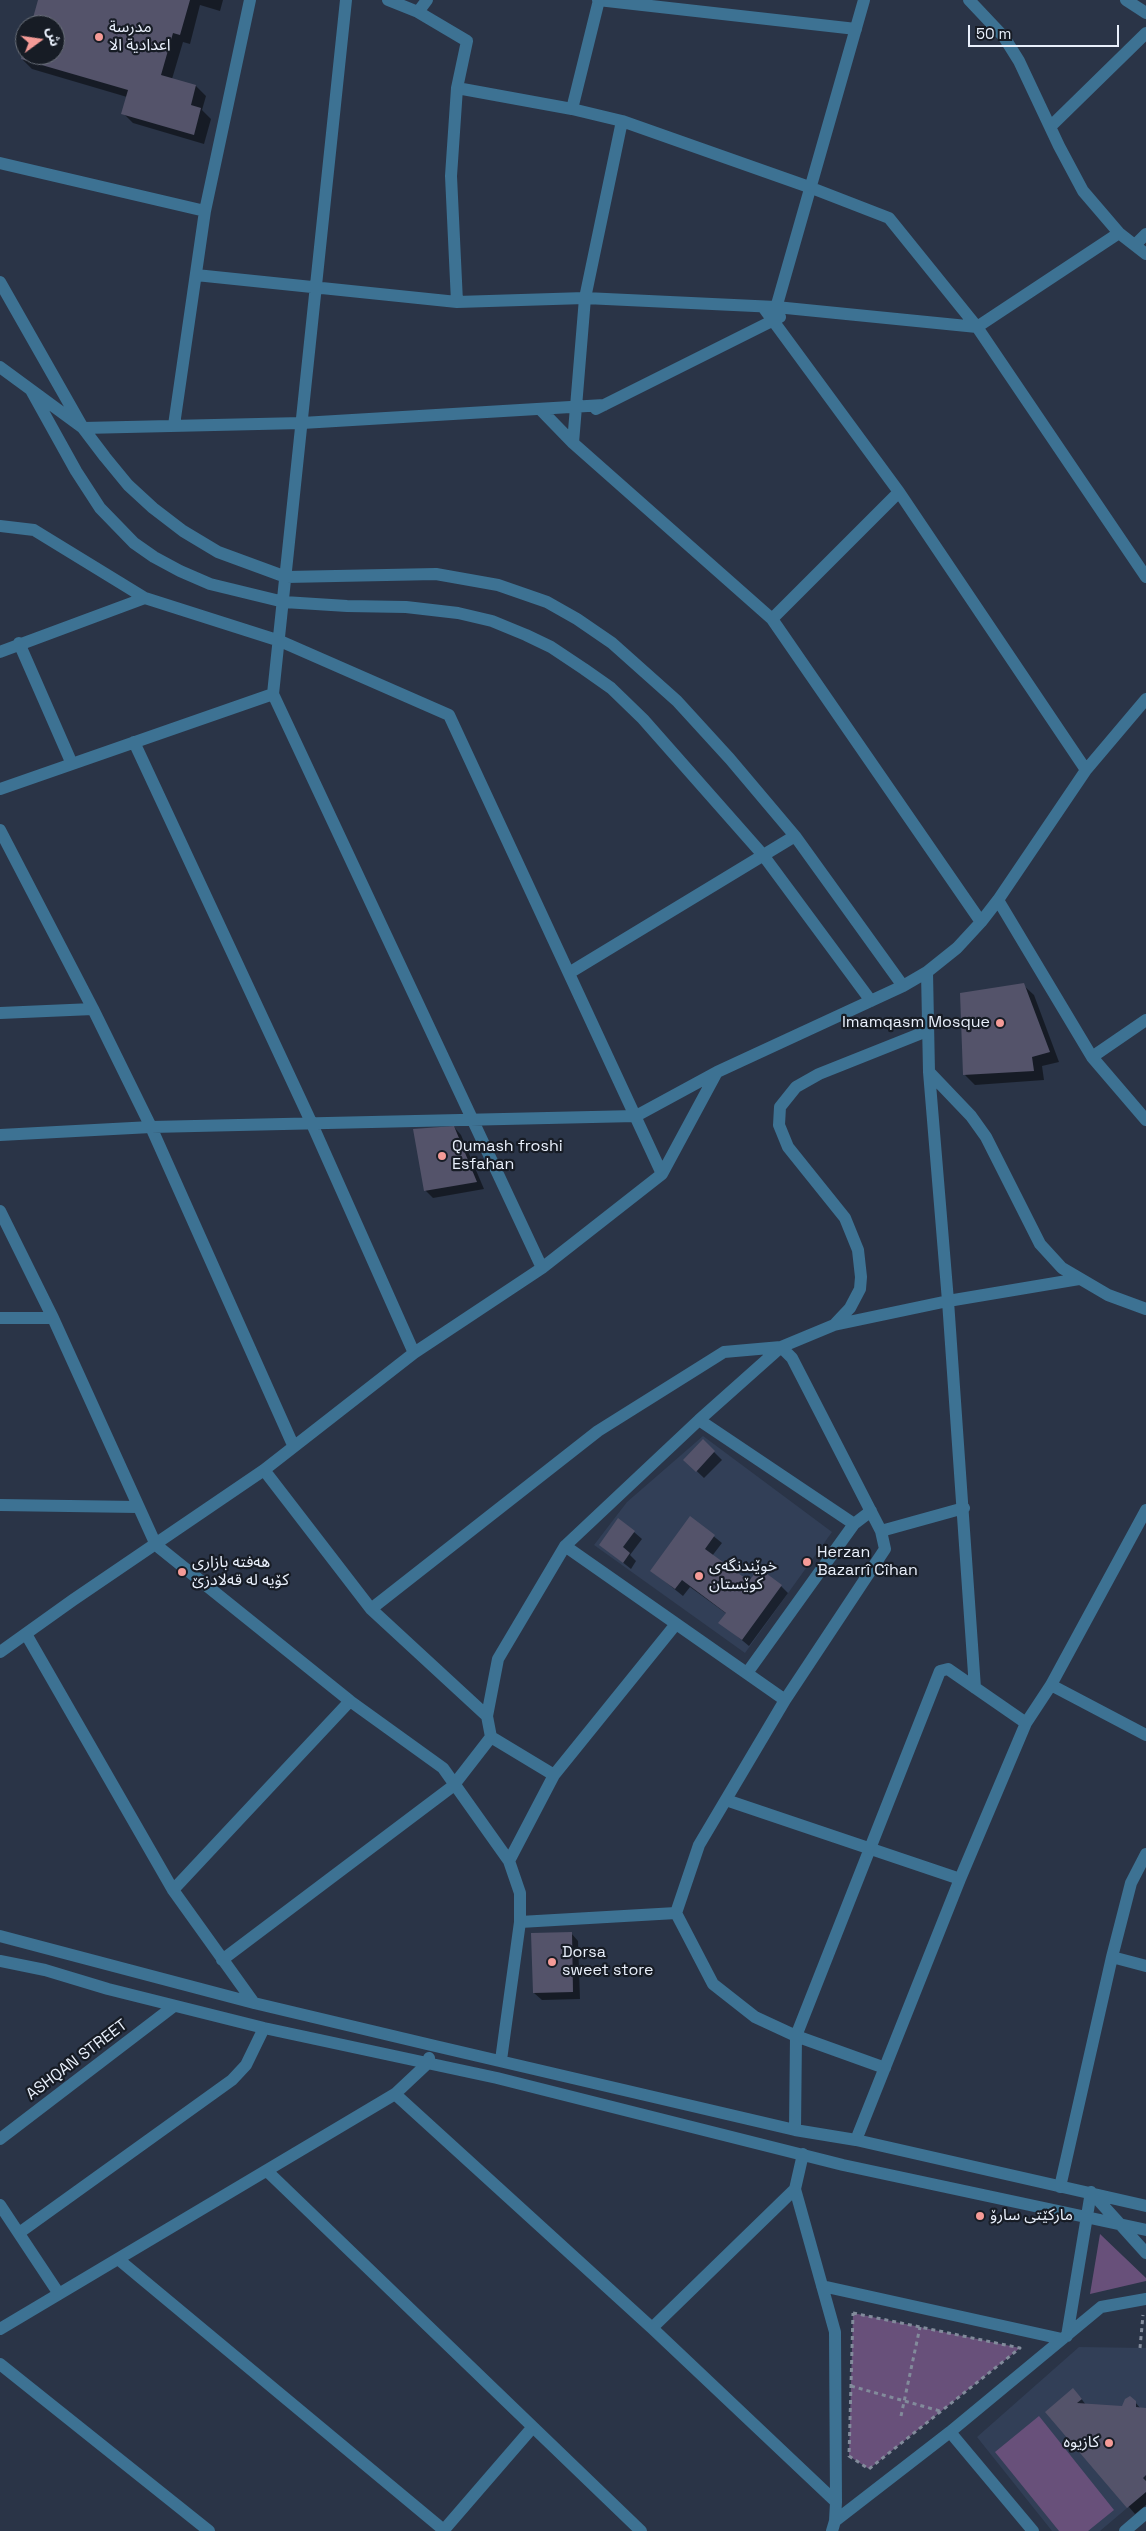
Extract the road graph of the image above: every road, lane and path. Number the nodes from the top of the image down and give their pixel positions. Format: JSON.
{"nodes":[{"id":1,"x":250,"y":0,"type":"edge"},
{"id":2,"x":346,"y":0,"type":"edge"},
{"id":3,"x":388,"y":0,"type":"edge"},
{"id":4,"x":427,"y":0,"type":"edge"},
{"id":5,"x":599,"y":0,"type":"edge"},
{"id":6,"x":864,"y":0,"type":"edge"},
{"id":7,"x":969,"y":0,"type":"edge"},
{"id":8,"x":1126,"y":0,"type":"edge"},
{"id":9,"x":418,"y":12,"type":"junction"},
{"id":10,"x":1146,"y":13,"type":"edge"},
{"id":11,"x":856,"y":29,"type":"junction"},
{"id":12,"x":1146,"y":33,"type":"edge"},
{"id":13,"x":457,"y":88,"type":"junction"},
{"id":14,"x":572,"y":109,"type":"junction"},
{"id":15,"x":622,"y":122,"type":"junction"},
{"id":16,"x":1050,"y":127,"type":"junction"},
{"id":17,"x":0,"y":163,"type":"edge"},
{"id":18,"x":809,"y":187,"type":"junction"},
{"id":19,"x":205,"y":211,"type":"junction"},
{"id":20,"x":1119,"y":233,"type":"junction"},
{"id":21,"x":1146,"y":234,"type":"edge"},
{"id":22,"x":1135,"y":245,"type":"junction"},
{"id":23,"x":1146,"y":254,"type":"edge"},
{"id":24,"x":196,"y":275,"type":"junction"},
{"id":25,"x":0,"y":282,"type":"edge"},
{"id":26,"x":316,"y":287,"type":"junction"},
{"id":27,"x":585,"y":298,"type":"junction"},
{"id":28,"x":457,"y":302,"type":"junction"},
{"id":29,"x":769,"y":307,"type":"junction"},
{"id":30,"x":795,"y":309,"type":"junction"},
{"id":31,"x":773,"y":320,"type":"junction"},
{"id":32,"x":977,"y":326,"type":"junction"},
{"id":33,"x":0,"y":367,"type":"edge"},
{"id":34,"x":31,"y":390,"type":"junction"},
{"id":35,"x":540,"y":409,"type":"junction"},
{"id":36,"x":575,"y":414,"type":"junction"},
{"id":37,"x":302,"y":422,"type":"junction"},
{"id":38,"x":174,"y":425,"type":"junction"},
{"id":39,"x":84,"y":428,"type":"junction"},
{"id":40,"x":558,"y":428,"type":"junction"},
{"id":41,"x":573,"y":443,"type":"junction"},
{"id":42,"x":898,"y":492,"type":"junction"},
{"id":43,"x":0,"y":526,"type":"edge"},
{"id":44,"x":1146,"y":576,"type":"edge"},
{"id":45,"x":286,"y":577,"type":"junction"},
{"id":46,"x":145,"y":598,"type":"junction"},
{"id":47,"x":284,"y":602,"type":"junction"},
{"id":48,"x":772,"y":619,"type":"junction"},
{"id":49,"x":280,"y":641,"type":"junction"},
{"id":50,"x":20,"y":643,"type":"junction"},
{"id":51,"x":0,"y":652,"type":"edge"},
{"id":52,"x":273,"y":694,"type":"junction"},
{"id":53,"x":1146,"y":699,"type":"edge"},
{"id":54,"x":134,"y":742,"type":"junction"},
{"id":55,"x":72,"y":764,"type":"junction"},
{"id":56,"x":1086,"y":770,"type":"junction"},
{"id":57,"x":0,"y":790,"type":"edge"},
{"id":58,"x":0,"y":830,"type":"edge"},
{"id":59,"x":795,"y":836,"type":"junction"},
{"id":60,"x":763,"y":855,"type":"junction"},
{"id":61,"x":998,"y":900,"type":"junction"},
{"id":62,"x":981,"y":922,"type":"junction"},
{"id":63,"x":927,"y":972,"type":"junction"},
{"id":64,"x":569,"y":973,"type":"junction"},
{"id":65,"x":903,"y":986,"type":"junction"},
{"id":66,"x":872,"y":1001,"type":"junction"},
{"id":67,"x":93,"y":1009,"type":"junction"},
{"id":68,"x":0,"y":1014,"type":"edge"},
{"id":69,"x":1146,"y":1020,"type":"edge"},
{"id":70,"x":927,"y":1031,"type":"junction"},
{"id":71,"x":1092,"y":1057,"type":"junction"},
{"id":72,"x":717,"y":1072,"type":"junction"},
{"id":73,"x":929,"y":1072,"type":"junction"},
{"id":74,"x":636,"y":1116,"type":"junction"},
{"id":75,"x":1146,"y":1120,"type":"edge"},
{"id":76,"x":471,"y":1121,"type":"junction"},
{"id":77,"x":312,"y":1124,"type":"junction"},
{"id":78,"x":151,"y":1127,"type":"junction"},
{"id":79,"x":0,"y":1134,"type":"edge"},
{"id":80,"x":662,"y":1174,"type":"junction"},
{"id":81,"x":0,"y":1210,"type":"edge"},
{"id":82,"x":542,"y":1268,"type":"junction"},
{"id":83,"x":1079,"y":1279,"type":"junction"},
{"id":84,"x":948,"y":1301,"type":"junction"},
{"id":85,"x":1146,"y":1309,"type":"edge"},
{"id":86,"x":0,"y":1318,"type":"edge"},
{"id":87,"x":53,"y":1318,"type":"junction"},
{"id":88,"x":834,"y":1326,"type":"junction"},
{"id":89,"x":781,"y":1347,"type":"junction"},
{"id":90,"x":414,"y":1353,"type":"junction"},
{"id":91,"x":699,"y":1420,"type":"junction"},
{"id":92,"x":294,"y":1445,"type":"junction"},
{"id":93,"x":264,"y":1470,"type":"junction"},
{"id":94,"x":0,"y":1505,"type":"edge"},
{"id":95,"x":138,"y":1507,"type":"junction"},
{"id":96,"x":964,"y":1508,"type":"junction"},
{"id":97,"x":1146,"y":1510,"type":"edge"},
{"id":98,"x":871,"y":1511,"type":"junction"},
{"id":99,"x":854,"y":1524,"type":"junction"},
{"id":100,"x":881,"y":1531,"type":"junction"},
{"id":101,"x":156,"y":1545,"type":"junction"},
{"id":102,"x":565,"y":1546,"type":"junction"},
{"id":103,"x":371,"y":1610,"type":"junction"},
{"id":104,"x":676,"y":1624,"type":"junction"},
{"id":105,"x":26,"y":1634,"type":"junction"},
{"id":106,"x":0,"y":1652,"type":"edge"},
{"id":107,"x":747,"y":1673,"type":"junction"},
{"id":108,"x":1051,"y":1685,"type":"junction"},
{"id":109,"x":975,"y":1688,"type":"junction"},
{"id":110,"x":785,"y":1700,"type":"junction"},
{"id":111,"x":350,"y":1701,"type":"junction"},
{"id":112,"x":487,"y":1716,"type":"junction"},
{"id":113,"x":1026,"y":1723,"type":"junction"},
{"id":114,"x":1146,"y":1735,"type":"edge"},
{"id":115,"x":491,"y":1737,"type":"junction"},
{"id":116,"x":554,"y":1774,"type":"junction"},
{"id":117,"x":454,"y":1786,"type":"junction"},
{"id":118,"x":726,"y":1800,"type":"junction"},
{"id":119,"x":870,"y":1849,"type":"junction"},
{"id":120,"x":1146,"y":1854,"type":"edge"},
{"id":121,"x":509,"y":1861,"type":"junction"},
{"id":122,"x":960,"y":1879,"type":"junction"},
{"id":123,"x":173,"y":1890,"type":"junction"},
{"id":124,"x":676,"y":1913,"type":"junction"},
{"id":125,"x":520,"y":1922,"type":"junction"},
{"id":126,"x":0,"y":1936,"type":"edge"},
{"id":127,"x":1112,"y":1957,"type":"junction"},
{"id":128,"x":222,"y":1960,"type":"junction"},
{"id":129,"x":0,"y":1961,"type":"edge"},
{"id":130,"x":1146,"y":1966,"type":"edge"},
{"id":131,"x":254,"y":2003,"type":"junction"},
{"id":132,"x":174,"y":2006,"type":"junction"},
{"id":133,"x":264,"y":2028,"type":"junction"},
{"id":134,"x":796,"y":2036,"type":"junction"},
{"id":135,"x":431,"y":2045,"type":"junction"},
{"id":136,"x":502,"y":2060,"type":"junction"},
{"id":137,"x":428,"y":2063,"type":"junction"},
{"id":138,"x":885,"y":2068,"type":"junction"},
{"id":139,"x":395,"y":2094,"type":"junction"},
{"id":140,"x":795,"y":2130,"type":"junction"},
{"id":141,"x":0,"y":2139,"type":"edge"},
{"id":142,"x":856,"y":2140,"type":"junction"},
{"id":143,"x":803,"y":2154,"type":"junction"},
{"id":144,"x":267,"y":2171,"type":"junction"},
{"id":145,"x":1060,"y":2187,"type":"junction"},
{"id":146,"x":795,"y":2189,"type":"junction"},
{"id":147,"x":1091,"y":2192,"type":"junction"},
{"id":148,"x":0,"y":2205,"type":"edge"},
{"id":149,"x":1146,"y":2206,"type":"edge"},
{"id":150,"x":1088,"y":2216,"type":"junction"},
{"id":151,"x":1122,"y":2225,"type":"junction"},
{"id":152,"x":1146,"y":2230,"type":"edge"},
{"id":153,"x":19,"y":2233,"type":"junction"},
{"id":154,"x":1146,"y":2253,"type":"edge"},
{"id":155,"x":118,"y":2259,"type":"junction"},
{"id":156,"x":822,"y":2286,"type":"junction"},
{"id":157,"x":59,"y":2294,"type":"junction"},
{"id":158,"x":1145,"y":2299,"type":"edge"},
{"id":159,"x":920,"y":2327,"type":"junction"},
{"id":160,"x":652,"y":2328,"type":"junction"},
{"id":161,"x":0,"y":2329,"type":"edge"},
{"id":162,"x":1064,"y":2337,"type":"junction"},
{"id":163,"x":1140,"y":2348,"type":"dead end"},
{"id":164,"x":0,"y":2364,"type":"edge"},
{"id":165,"x":851,"y":2386,"type":"junction"},
{"id":166,"x":905,"y":2401,"type":"junction"},
{"id":167,"x":940,"y":2412,"type":"junction"},
{"id":168,"x":901,"y":2416,"type":"dead end"},
{"id":169,"x":532,"y":2428,"type":"junction"},
{"id":170,"x":950,"y":2432,"type":"junction"},
{"id":171,"x":836,"y":2502,"type":"junction"},
{"id":172,"x":1146,"y":2513,"type":"edge"},
{"id":173,"x":833,"y":2526,"type":"edge"},
{"id":174,"x":208,"y":2531,"type":"edge"},
{"id":175,"x":444,"y":2531,"type":"edge"},
{"id":176,"x":641,"y":2531,"type":"edge"},
{"id":177,"x":1034,"y":2531,"type":"edge"},
{"id":178,"x":1125,"y":2531,"type":"edge"}],
"edges":[{"from":1,"to":19,"type":"street"},
{"from":2,"to":26,"type":"street"},
{"from":3,"to":9,"type":"street"},
{"from":4,"to":9,"type":"street"},
{"from":5,"to":11,"type":"street"},
{"from":5,"to":14,"type":"street"},
{"from":6,"to":11,"type":"street"},
{"from":7,"to":16,"type":"street"},
{"from":8,"to":10,"type":"street"},
{"from":9,"to":13,"type":"street"},
{"from":11,"to":18,"type":"street"},
{"from":12,"to":16,"type":"street"},
{"from":13,"to":14,"type":"street"},
{"from":13,"to":28,"type":"street"},
{"from":14,"to":15,"type":"street"},
{"from":15,"to":18,"type":"street"},
{"from":15,"to":27,"type":"street"},
{"from":16,"to":20,"type":"street"},
{"from":17,"to":19,"type":"street"},
{"from":18,"to":29,"type":"street"},
{"from":18,"to":32,"type":"street"},
{"from":19,"to":24,"type":"street"},
{"from":20,"to":22,"type":"street"},
{"from":20,"to":32,"type":"street"},
{"from":21,"to":22,"type":"street"},
{"from":22,"to":23,"type":"street"},
{"from":24,"to":26,"type":"street"},
{"from":24,"to":38,"type":"street"},
{"from":25,"to":39,"type":"street"},
{"from":26,"to":28,"type":"street"},
{"from":26,"to":37,"type":"street"},
{"from":27,"to":28,"type":"street"},
{"from":27,"to":29,"type":"street"},
{"from":27,"to":36,"type":"street"},
{"from":29,"to":30,"type":"street"},
{"from":29,"to":31,"type":"street"},
{"from":30,"to":31,"type":"street"},
{"from":30,"to":32,"type":"street"},
{"from":31,"to":36,"type":"street"},
{"from":31,"to":42,"type":"street"},
{"from":32,"to":44,"type":"street"},
{"from":33,"to":34,"type":"street"},
{"from":34,"to":39,"type":"street"},
{"from":34,"to":47,"type":"street"},
{"from":35,"to":36,"type":"street"},
{"from":35,"to":37,"type":"street"},
{"from":35,"to":40,"type":"street"},
{"from":36,"to":40,"type":"street"},
{"from":36,"to":41,"type":"street"},
{"from":37,"to":38,"type":"street"},
{"from":37,"to":45,"type":"street"},
{"from":38,"to":39,"type":"street"},
{"from":39,"to":45,"type":"street"},
{"from":40,"to":41,"type":"street"},
{"from":41,"to":48,"type":"street"},
{"from":42,"to":48,"type":"street"},
{"from":42,"to":56,"type":"street"},
{"from":43,"to":46,"type":"street"},
{"from":45,"to":47,"type":"street"},
{"from":45,"to":59,"type":"street"},
{"from":46,"to":49,"type":"street"},
{"from":46,"to":50,"type":"street"},
{"from":47,"to":49,"type":"street"},
{"from":47,"to":60,"type":"street"},
{"from":48,"to":62,"type":"street"},
{"from":49,"to":52,"type":"street"},
{"from":49,"to":64,"type":"street"},
{"from":50,"to":51,"type":"street"},
{"from":50,"to":55,"type":"street"},
{"from":52,"to":54,"type":"street"},
{"from":52,"to":76,"type":"street"},
{"from":53,"to":56,"type":"street"},
{"from":54,"to":55,"type":"street"},
{"from":54,"to":77,"type":"street"},
{"from":55,"to":57,"type":"street"},
{"from":56,"to":61,"type":"street"},
{"from":58,"to":67,"type":"street"},
{"from":59,"to":60,"type":"street"},
{"from":59,"to":65,"type":"street"},
{"from":60,"to":64,"type":"street"},
{"from":60,"to":66,"type":"street"},
{"from":61,"to":62,"type":"street"},
{"from":61,"to":71,"type":"street"},
{"from":62,"to":63,"type":"street"},
{"from":63,"to":65,"type":"street"},
{"from":63,"to":70,"type":"street"},
{"from":64,"to":74,"type":"street"},
{"from":65,"to":66,"type":"street"},
{"from":66,"to":72,"type":"street"},
{"from":67,"to":68,"type":"street"},
{"from":67,"to":78,"type":"street"},
{"from":69,"to":71,"type":"street"},
{"from":70,"to":73,"type":"street"},
{"from":70,"to":88,"type":"street"},
{"from":71,"to":75,"type":"street"},
{"from":72,"to":74,"type":"street"},
{"from":72,"to":80,"type":"street"},
{"from":73,"to":83,"type":"street"},
{"from":73,"to":84,"type":"street"},
{"from":74,"to":76,"type":"street"},
{"from":74,"to":80,"type":"street"},
{"from":76,"to":77,"type":"street"},
{"from":76,"to":82,"type":"street"},
{"from":77,"to":78,"type":"street"},
{"from":77,"to":90,"type":"street"},
{"from":78,"to":79,"type":"street"},
{"from":78,"to":92,"type":"street"},
{"from":80,"to":82,"type":"street"},
{"from":81,"to":87,"type":"street"},
{"from":82,"to":90,"type":"street"},
{"from":83,"to":84,"type":"street"},
{"from":83,"to":85,"type":"street"},
{"from":84,"to":88,"type":"street"},
{"from":84,"to":96,"type":"street"},
{"from":86,"to":87,"type":"street"},
{"from":87,"to":95,"type":"street"},
{"from":88,"to":89,"type":"street"},
{"from":89,"to":91,"type":"street"},
{"from":89,"to":98,"type":"street"},
{"from":89,"to":103,"type":"street"},
{"from":90,"to":92,"type":"street"},
{"from":91,"to":99,"type":"street"},
{"from":91,"to":102,"type":"street"},
{"from":92,"to":93,"type":"street"},
{"from":93,"to":101,"type":"street"},
{"from":93,"to":103,"type":"street"},
{"from":94,"to":95,"type":"street"},
{"from":95,"to":101,"type":"street"},
{"from":96,"to":100,"type":"street"},
{"from":96,"to":109,"type":"street"},
{"from":97,"to":108,"type":"street"},
{"from":98,"to":99,"type":"street"},
{"from":98,"to":100,"type":"street"},
{"from":99,"to":107,"type":"street"},
{"from":100,"to":110,"type":"street"},
{"from":101,"to":105,"type":"street"},
{"from":101,"to":111,"type":"street"},
{"from":102,"to":104,"type":"street"},
{"from":102,"to":112,"type":"street"},
{"from":103,"to":112,"type":"street"},
{"from":104,"to":107,"type":"street"},
{"from":104,"to":116,"type":"street"},
{"from":105,"to":106,"type":"street"},
{"from":105,"to":123,"type":"street"},
{"from":107,"to":110,"type":"street"},
{"from":108,"to":113,"type":"street"},
{"from":108,"to":114,"type":"street"},
{"from":109,"to":113,"type":"street"},
{"from":109,"to":119,"type":"street"},
{"from":110,"to":118,"type":"street"},
{"from":111,"to":117,"type":"street"},
{"from":111,"to":123,"type":"street"},
{"from":112,"to":115,"type":"street"},
{"from":113,"to":122,"type":"street"},
{"from":115,"to":116,"type":"street"},
{"from":115,"to":117,"type":"street"},
{"from":116,"to":121,"type":"street"},
{"from":117,"to":121,"type":"street"},
{"from":117,"to":128,"type":"street"},
{"from":118,"to":119,"type":"street"},
{"from":118,"to":124,"type":"street"},
{"from":119,"to":122,"type":"street"},
{"from":119,"to":134,"type":"street"},
{"from":120,"to":127,"type":"street"},
{"from":121,"to":125,"type":"street"},
{"from":122,"to":138,"type":"street"},
{"from":123,"to":128,"type":"street"},
{"from":124,"to":125,"type":"street"},
{"from":124,"to":134,"type":"street"},
{"from":125,"to":136,"type":"street"},
{"from":126,"to":131,"type":"street"},
{"from":127,"to":130,"type":"street"},
{"from":127,"to":145,"type":"street"},
{"from":128,"to":131,"type":"street"},
{"from":129,"to":132,"type":"street"},
{"from":131,"to":135,"type":"street"},
{"from":132,"to":133,"type":"street"},
{"from":132,"to":141,"type":"street","name":"ASHQAN STREET"},
{"from":133,"to":137,"type":"street"},
{"from":133,"to":153,"type":"street"},
{"from":134,"to":138,"type":"street"},
{"from":134,"to":140,"type":"street"},
{"from":135,"to":136,"type":"street"},
{"from":135,"to":137,"type":"street"},
{"from":136,"to":140,"type":"street"},
{"from":137,"to":139,"type":"street"},
{"from":137,"to":143,"type":"street"},
{"from":138,"to":142,"type":"street"},
{"from":139,"to":144,"type":"street"},
{"from":139,"to":160,"type":"street"},
{"from":140,"to":142,"type":"street"},
{"from":142,"to":145,"type":"street"},
{"from":143,"to":146,"type":"street"},
{"from":143,"to":150,"type":"street"},
{"from":144,"to":155,"type":"street"},
{"from":144,"to":169,"type":"street"},
{"from":145,"to":147,"type":"street"},
{"from":146,"to":156,"type":"street"},
{"from":146,"to":160,"type":"street"},
{"from":147,"to":149,"type":"street"},
{"from":147,"to":150,"type":"street"},
{"from":147,"to":151,"type":"street"},
{"from":148,"to":153,"type":"street"},
{"from":150,"to":151,"type":"street"},
{"from":150,"to":162,"type":"street"},
{"from":151,"to":152,"type":"street"},
{"from":151,"to":154,"type":"street"},
{"from":153,"to":157,"type":"street"},
{"from":155,"to":157,"type":"street"},
{"from":155,"to":175,"type":"street"},
{"from":156,"to":162,"type":"street"},
{"from":156,"to":171,"type":"street"},
{"from":157,"to":161,"type":"street"},
{"from":158,"to":162,"type":"street"},
{"from":158,"to":163,"type":"path"},
{"from":159,"to":165,"type":"path"},
{"from":159,"to":166,"type":"path"},
{"from":159,"to":167,"type":"path"},
{"from":160,"to":171,"type":"street"},
{"from":162,"to":170,"type":"street"},
{"from":164,"to":174,"type":"street"},
{"from":165,"to":166,"type":"path"},
{"from":165,"to":167,"type":"path"},
{"from":166,"to":167,"type":"path"},
{"from":166,"to":168,"type":"path"},
{"from":169,"to":175,"type":"street"},
{"from":169,"to":176,"type":"street"},
{"from":170,"to":173,"type":"street"},
{"from":170,"to":177,"type":"street"},
{"from":171,"to":173,"type":"street"},
{"from":172,"to":178,"type":"street"}]}
